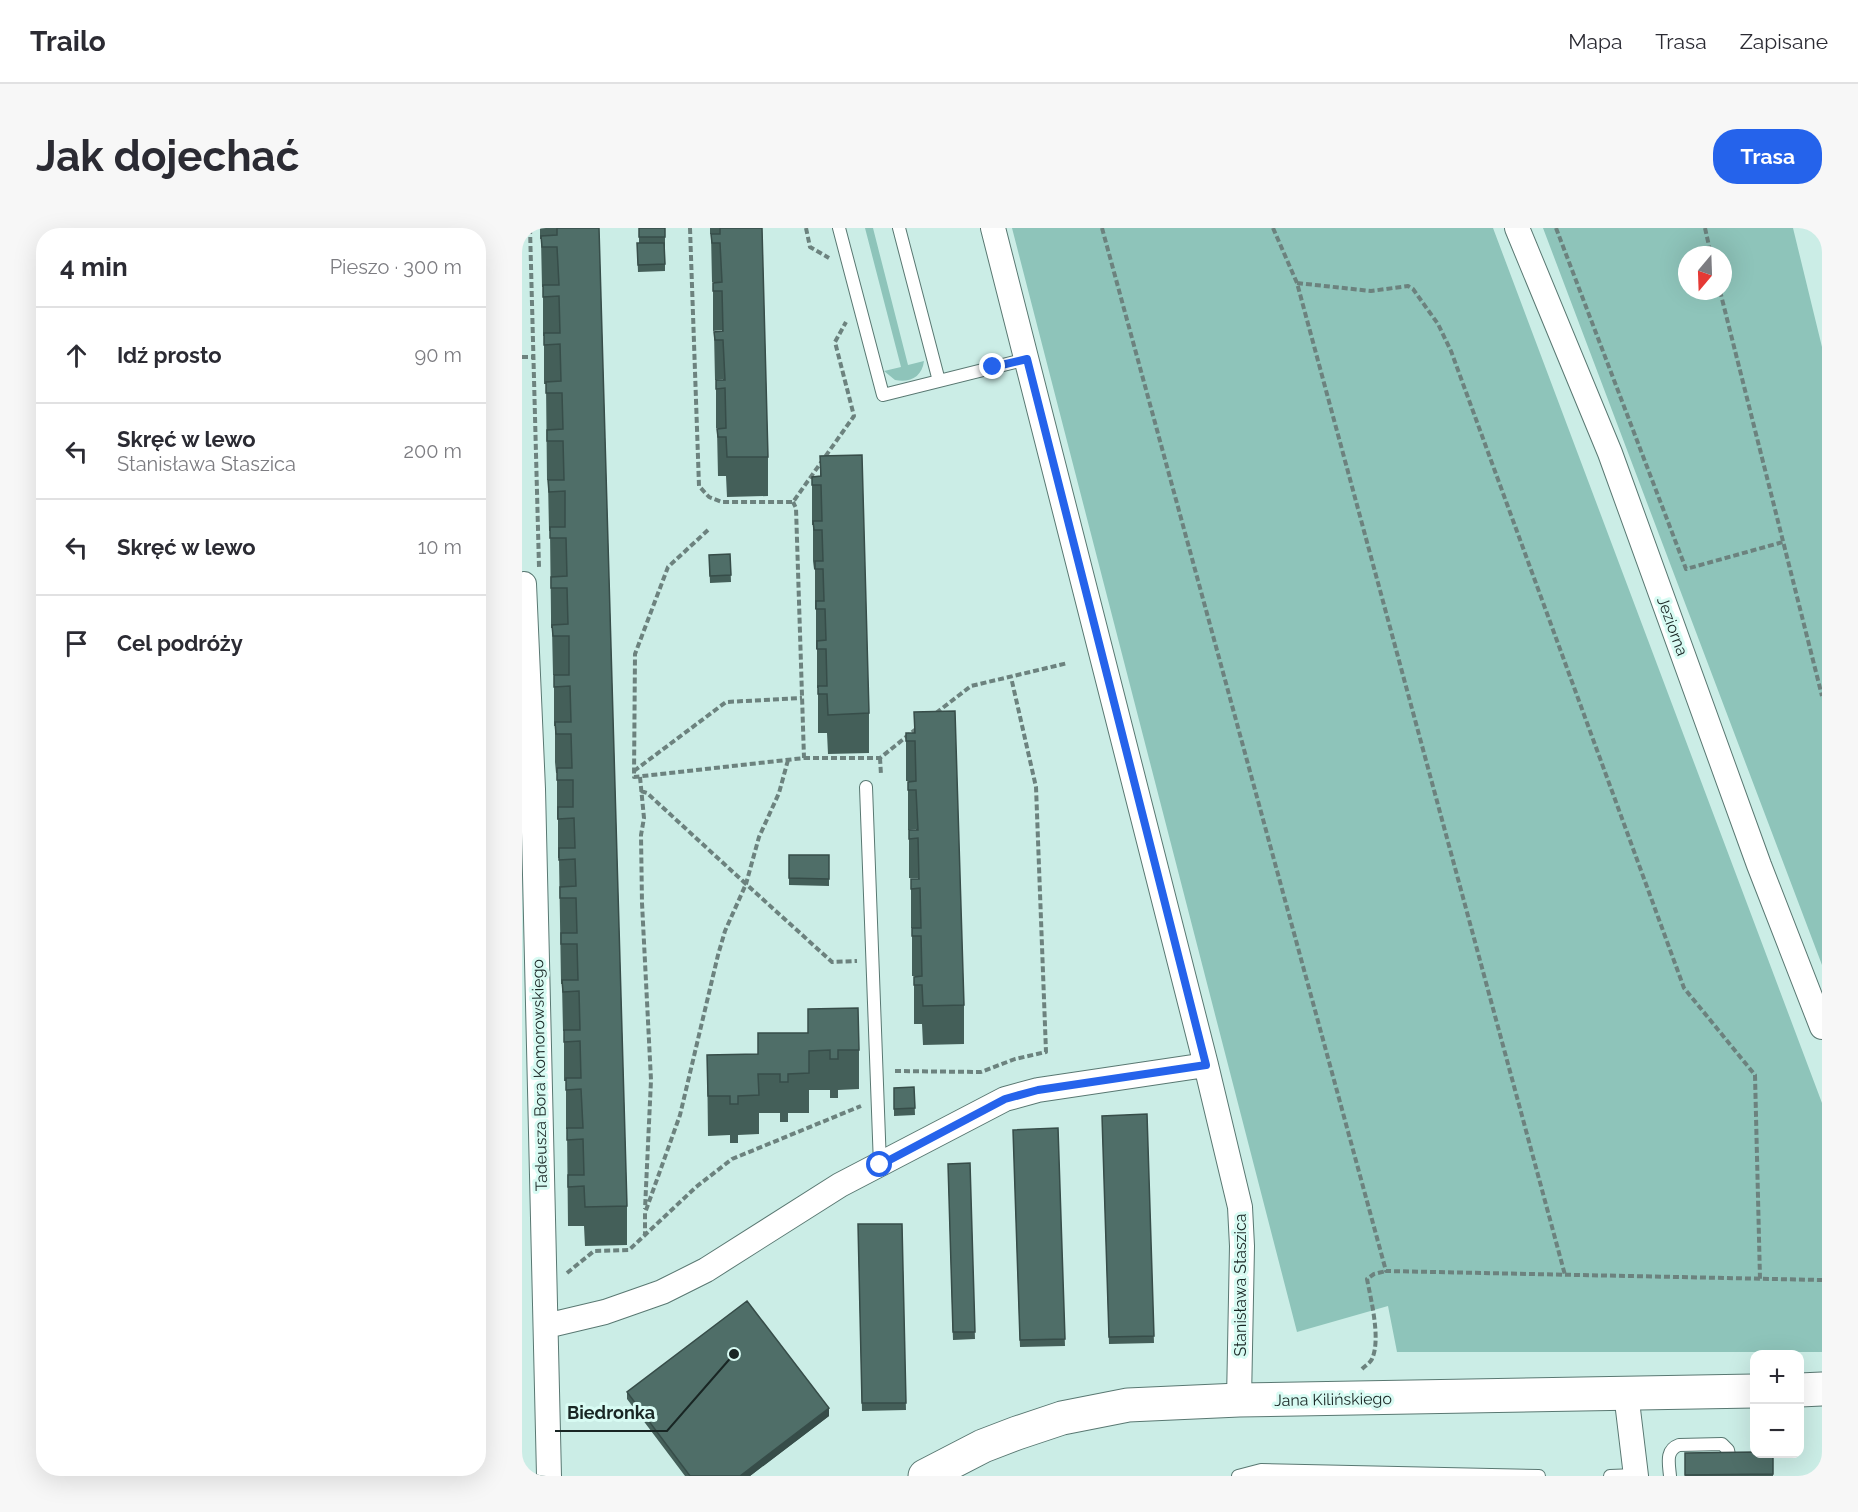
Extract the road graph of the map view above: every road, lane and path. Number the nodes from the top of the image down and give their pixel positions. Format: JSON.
{"nodes":[{"id":1,"x":530,"y":228,"type":"edge"},
{"id":2,"x":690,"y":228,"type":"edge"},
{"id":3,"x":806,"y":228,"type":"edge"},
{"id":4,"x":839,"y":228,"type":"edge"},
{"id":5,"x":899,"y":228,"type":"edge"},
{"id":6,"x":993,"y":228,"type":"edge"},
{"id":7,"x":1102,"y":228,"type":"edge"},
{"id":8,"x":1273,"y":228,"type":"edge"},
{"id":9,"x":1517,"y":228,"type":"edge"},
{"id":10,"x":1556,"y":228,"type":"edge"},
{"id":11,"x":1705,"y":228,"type":"edge"},
{"id":12,"x":1709,"y":246,"type":"edge"},
{"id":13,"x":832,"y":260,"type":"dead end"},
{"id":14,"x":1297,"y":283,"type":"junction"},
{"id":15,"x":1722,"y":300,"type":"edge"},
{"id":16,"x":846,"y":321,"type":"dead end"},
{"id":17,"x":522,"y":357,"type":"edge"},
{"id":18,"x":533,"y":357,"type":"junction"},
{"id":19,"x":1027,"y":359,"type":"junction"},
{"id":20,"x":939,"y":381,"type":"junction"},
{"id":21,"x":793,"y":502,"type":"junction"},
{"id":22,"x":708,"y":530,"type":"dead end"},
{"id":23,"x":1783,"y":542,"type":"junction"},
{"id":24,"x":532,"y":578,"type":"joint"},
{"id":25,"x":1068,"y":663,"type":"dead end"},
{"id":26,"x":1011,"y":677,"type":"junction"},
{"id":27,"x":1822,"y":696,"type":"edge"},
{"id":28,"x":802,"y":698,"type":"junction"},
{"id":29,"x":934,"y":714,"type":"edge"},
{"id":30,"x":916,"y":728,"type":"edge"},
{"id":31,"x":527,"y":754,"type":"edge"},
{"id":32,"x":804,"y":758,"type":"junction"},
{"id":33,"x":880,"y":758,"type":"junction"},
{"id":34,"x":788,"y":760,"type":"junction"},
{"id":35,"x":634,"y":771,"type":"junction"},
{"id":36,"x":640,"y":777,"type":"junction"},
{"id":37,"x":881,"y":780,"type":"dead end"},
{"id":38,"x":866,"y":787,"type":"dead end"},
{"id":39,"x":641,"y":791,"type":"junction"},
{"id":40,"x":746,"y":884,"type":"junction"},
{"id":41,"x":873,"y":961,"type":"junction"},
{"id":42,"x":1822,"y":1027,"type":"edge"},
{"id":43,"x":1206,"y":1065,"type":"junction"},
{"id":44,"x":890,"y":1071,"type":"dead end"},
{"id":45,"x":878,"y":1103,"type":"junction"},
{"id":46,"x":880,"y":1165,"type":"junction"},
{"id":47,"x":645,"y":1213,"type":"junction"},
{"id":48,"x":645,"y":1236,"type":"junction"},
{"id":49,"x":1386,"y":1271,"type":"junction"},
{"id":50,"x":1565,"y":1275,"type":"junction"},
{"id":51,"x":1760,"y":1278,"type":"junction"},
{"id":52,"x":559,"y":1280,"type":"dead end"},
{"id":53,"x":1822,"y":1280,"type":"edge"},
{"id":54,"x":546,"y":1326,"type":"junction"},
{"id":55,"x":1357,"y":1374,"type":"dead end"},
{"id":56,"x":1822,"y":1389,"type":"edge"},
{"id":57,"x":1750,"y":1390,"type":"edge"},
{"id":58,"x":1804,"y":1390,"type":"edge"},
{"id":59,"x":1626,"y":1393,"type":"junction"},
{"id":60,"x":1239,"y":1400,"type":"junction"},
{"id":61,"x":1730,"y":1460,"type":"edge"},
{"id":62,"x":1636,"y":1475,"type":"edge"},
{"id":63,"x":549,"y":1476,"type":"edge"},
{"id":64,"x":925,"y":1476,"type":"edge"},
{"id":65,"x":1238,"y":1476,"type":"edge"},
{"id":66,"x":1539,"y":1476,"type":"edge"},
{"id":67,"x":1610,"y":1476,"type":"edge"},
{"id":68,"x":1670,"y":1476,"type":"edge"}],
"edges":[{"from":1,"to":18,"type":"path"},
{"from":2,"to":21,"type":"path"},
{"from":3,"to":13,"type":"path"},
{"from":4,"to":20,"type":"lane"},
{"from":5,"to":20,"type":"lane"},
{"from":6,"to":19,"type":"street","name":"Stanisława Staszica"},
{"from":7,"to":49,"type":"path"},
{"from":8,"to":14,"type":"path"},
{"from":9,"to":42,"type":"street","name":"Jeziorna"},
{"from":10,"to":23,"type":"path"},
{"from":11,"to":12,"type":"path"},
{"from":14,"to":50,"type":"path"},
{"from":14,"to":51,"type":"path"},
{"from":15,"to":23,"type":"path"},
{"from":16,"to":21,"type":"path"},
{"from":17,"to":18,"type":"path"},
{"from":18,"to":24,"type":"path"},
{"from":19,"to":20,"type":"lane"},
{"from":19,"to":43,"type":"street","name":"Stanisława Staszica"},
{"from":21,"to":28,"type":"path"},
{"from":22,"to":35,"type":"path"},
{"from":23,"to":27,"type":"path"},
{"from":24,"to":31,"type":"street","name":"Tadeusza Bora Komorowskiego"},
{"from":25,"to":26,"type":"path"},
{"from":26,"to":29,"type":"path"},
{"from":26,"to":44,"type":"path"},
{"from":28,"to":32,"type":"path"},
{"from":28,"to":35,"type":"path"},
{"from":30,"to":33,"type":"path"},
{"from":31,"to":54,"type":"street","name":"Tadeusza Bora Komorowskiego"},
{"from":32,"to":33,"type":"path"},
{"from":32,"to":34,"type":"path"},
{"from":33,"to":37,"type":"path"},
{"from":34,"to":36,"type":"path"},
{"from":34,"to":40,"type":"path"},
{"from":35,"to":36,"type":"path"},
{"from":36,"to":39,"type":"path"},
{"from":38,"to":41,"type":"lane"},
{"from":39,"to":40,"type":"path"},
{"from":39,"to":47,"type":"path"},
{"from":40,"to":41,"type":"path"},
{"from":40,"to":47,"type":"path"},
{"from":41,"to":45,"type":"lane"},
{"from":43,"to":46,"type":"street"},
{"from":43,"to":60,"type":"street","name":"Stanisława Staszica"},
{"from":45,"to":46,"type":"lane"},
{"from":45,"to":48,"type":"path"},
{"from":46,"to":54,"type":"street"},
{"from":47,"to":48,"type":"path"},
{"from":48,"to":52,"type":"path"},
{"from":49,"to":50,"type":"path"},
{"from":49,"to":55,"type":"path"},
{"from":50,"to":51,"type":"path"},
{"from":51,"to":53,"type":"path"},
{"from":54,"to":63,"type":"street","name":"Tadeusza Bora Komorowskiego"},
{"from":56,"to":58,"type":"main road"},
{"from":57,"to":59,"type":"main road","name":"Jana Kilińskiego"},
{"from":59,"to":60,"type":"main road","name":"Jana Kilińskiego"},
{"from":59,"to":62,"type":"street"},
{"from":60,"to":64,"type":"main road","name":"Jana Kilińskiego"},
{"from":61,"to":68,"type":"lane"},
{"from":62,"to":67,"type":"lane"},
{"from":65,"to":66,"type":"lane"}]}
